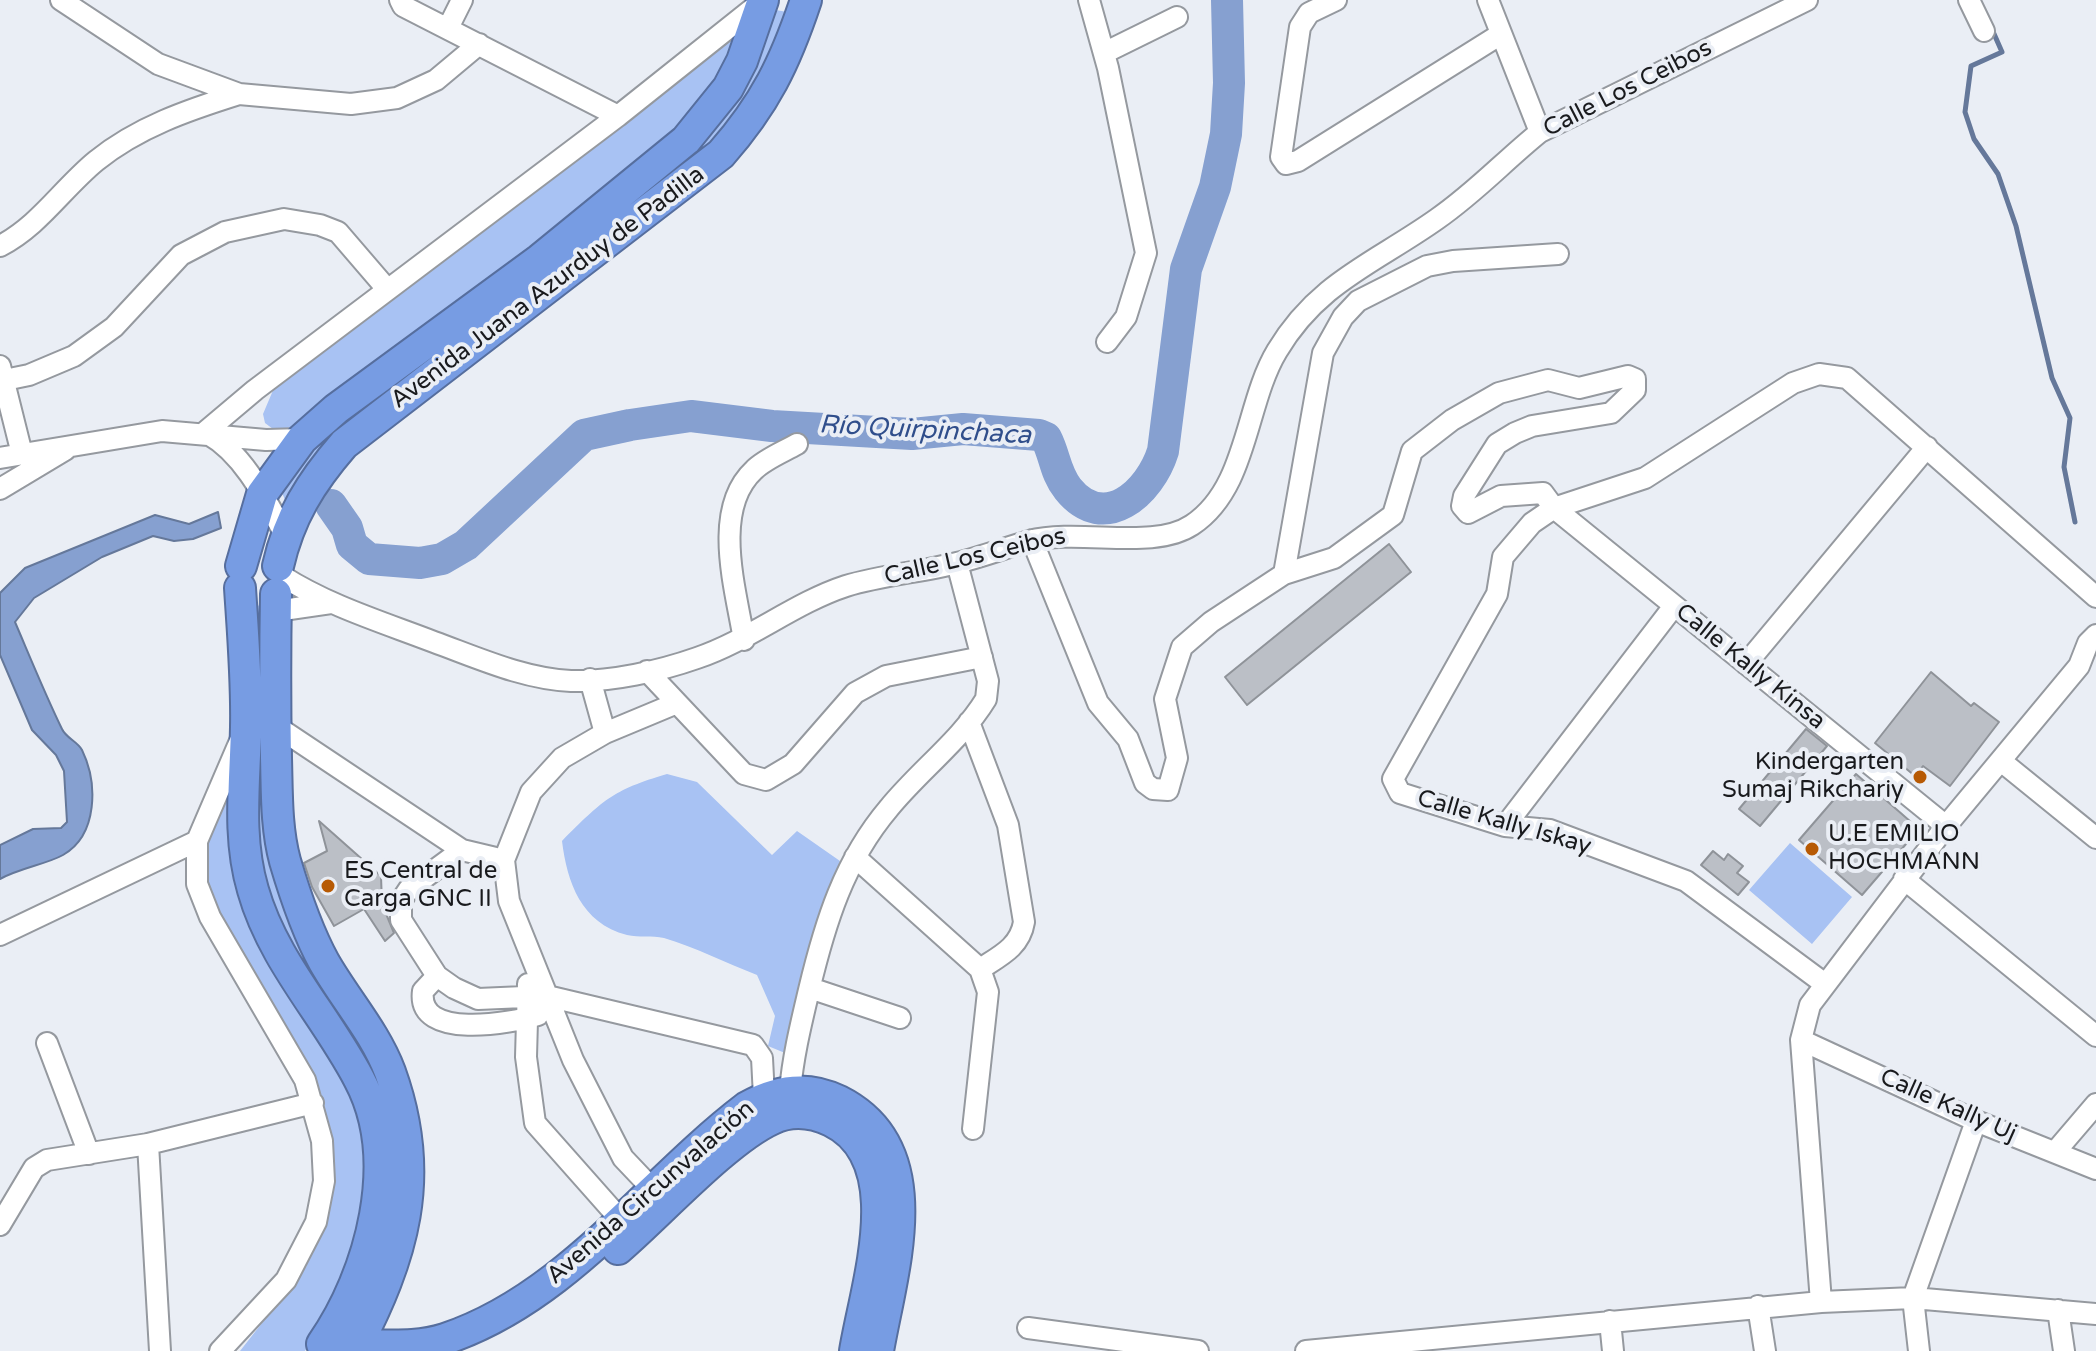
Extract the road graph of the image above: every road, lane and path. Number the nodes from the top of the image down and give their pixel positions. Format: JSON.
{"nodes":[{"id":1,"x":61,"y":0,"type":"edge"},
{"id":2,"x":400,"y":0,"type":"edge"},
{"id":3,"x":462,"y":0,"type":"edge"},
{"id":4,"x":763,"y":0,"type":"edge"},
{"id":5,"x":806,"y":0,"type":"edge"},
{"id":6,"x":1089,"y":0,"type":"edge"},
{"id":7,"x":1336,"y":0,"type":"edge"},
{"id":8,"x":1488,"y":0,"type":"edge"},
{"id":9,"x":1807,"y":0,"type":"edge"},
{"id":10,"x":1969,"y":0,"type":"edge"},
{"id":11,"x":1177,"y":17,"type":"dead end"},
{"id":12,"x":448,"y":28,"type":"junction"},
{"id":13,"x":1984,"y":31,"type":"dead end"},
{"id":14,"x":1501,"y":34,"type":"junction"},
{"id":15,"x":479,"y":44,"type":"junction"},
{"id":16,"x":1104,"y":53,"type":"junction"},
{"id":17,"x":239,"y":94,"type":"junction"},
{"id":18,"x":618,"y":116,"type":"junction"},
{"id":19,"x":1540,"y":132,"type":"junction"},
{"id":20,"x":0,"y":246,"type":"edge"},
{"id":21,"x":1558,"y":254,"type":"dead end"},
{"id":22,"x":387,"y":289,"type":"junction"},
{"id":23,"x":1107,"y":342,"type":"dead end"},
{"id":24,"x":1,"y":376,"type":"edge"},
{"id":25,"x":204,"y":433,"type":"junction"},
{"id":26,"x":302,"y":439,"type":"junction"},
{"id":27,"x":797,"y":444,"type":"dead end"},
{"id":28,"x":72,"y":446,"type":"junction"},
{"id":29,"x":1927,"y":447,"type":"junction"},
{"id":30,"x":22,"y":454,"type":"junction"},
{"id":31,"x":0,"y":458,"type":"edge"},
{"id":32,"x":0,"y":489,"type":"edge"},
{"id":33,"x":262,"y":494,"type":"junction"},
{"id":34,"x":1554,"y":508,"type":"junction"},
{"id":35,"x":285,"y":535,"type":"junction"},
{"id":36,"x":1032,"y":540,"type":"junction"},
{"id":37,"x":957,"y":563,"type":"junction"},
{"id":38,"x":1284,"y":574,"type":"junction"},
{"id":39,"x":240,"y":577,"type":"junction"},
{"id":40,"x":278,"y":587,"type":"junction"},
{"id":41,"x":2096,"y":597,"type":"edge"},
{"id":42,"x":331,"y":603,"type":"junction"},
{"id":43,"x":1674,"y":606,"type":"junction"},
{"id":44,"x":2096,"y":635,"type":"edge"},
{"id":45,"x":744,"y":640,"type":"junction"},
{"id":46,"x":982,"y":657,"type":"junction"},
{"id":47,"x":2087,"y":662,"type":"edge"},
{"id":48,"x":1746,"y":664,"type":"junction"},
{"id":49,"x":647,"y":671,"type":"junction"},
{"id":50,"x":590,"y":679,"type":"junction"},
{"id":51,"x":677,"y":703,"type":"junction"},
{"id":52,"x":969,"y":722,"type":"junction"},
{"id":53,"x":261,"y":728,"type":"junction"},
{"id":54,"x":605,"y":733,"type":"junction"},
{"id":55,"x":2001,"y":761,"type":"junction"},
{"id":56,"x":1505,"y":826,"type":"junction"},
{"id":57,"x":1946,"y":826,"type":"junction"},
{"id":58,"x":2096,"y":838,"type":"edge"},
{"id":59,"x":197,"y":841,"type":"junction"},
{"id":60,"x":462,"y":850,"type":"junction"},
{"id":61,"x":855,"y":857,"type":"junction"},
{"id":62,"x":504,"y":860,"type":"junction"},
{"id":63,"x":1904,"y":879,"type":"junction"},
{"id":64,"x":0,"y":935,"type":"edge"},
{"id":65,"x":534,"y":965,"type":"junction"},
{"id":66,"x":980,"y":969,"type":"junction"},
{"id":67,"x":437,"y":976,"type":"junction"},
{"id":68,"x":1825,"y":984,"type":"junction"},
{"id":69,"x":810,"y":988,"type":"junction"},
{"id":70,"x":525,"y":995,"type":"junction"},
{"id":71,"x":550,"y":1003,"type":"junction"},
{"id":72,"x":900,"y":1018,"type":"dead end"},
{"id":73,"x":525,"y":1019,"type":"junction"},
{"id":74,"x":2096,"y":1036,"type":"edge"},
{"id":75,"x":1801,"y":1040,"type":"junction"},
{"id":76,"x":47,"y":1043,"type":"dead end"},
{"id":77,"x":777,"y":1094,"type":"junction"},
{"id":78,"x":313,"y":1103,"type":"junction"},
{"id":79,"x":2096,"y":1104,"type":"edge"},
{"id":80,"x":1976,"y":1121,"type":"junction"},
{"id":81,"x":973,"y":1129,"type":"dead end"},
{"id":82,"x":148,"y":1144,"type":"junction"},
{"id":83,"x":2055,"y":1152,"type":"junction"},
{"id":84,"x":89,"y":1154,"type":"junction"},
{"id":85,"x":2096,"y":1169,"type":"edge"},
{"id":86,"x":660,"y":1198,"type":"junction"},
{"id":87,"x":0,"y":1225,"type":"edge"},
{"id":88,"x":628,"y":1228,"type":"junction"},
{"id":89,"x":398,"y":1254,"type":"junction"},
{"id":90,"x":1913,"y":1298,"type":"junction"},
{"id":91,"x":1821,"y":1302,"type":"junction"},
{"id":92,"x":1758,"y":1306,"type":"junction"},
{"id":93,"x":2058,"y":1310,"type":"junction"},
{"id":94,"x":2096,"y":1314,"type":"edge"},
{"id":95,"x":1610,"y":1321,"type":"junction"},
{"id":96,"x":1028,"y":1328,"type":"dead end"},
{"id":97,"x":1464,"y":1342,"type":"edge"},
{"id":98,"x":444,"y":1347,"type":"edge"},
{"id":99,"x":339,"y":1348,"type":"edge"},
{"id":100,"x":160,"y":1351,"type":"edge"},
{"id":101,"x":220,"y":1351,"type":"edge"},
{"id":102,"x":855,"y":1351,"type":"edge"},
{"id":103,"x":878,"y":1351,"type":"edge"},
{"id":104,"x":1198,"y":1351,"type":"edge"},
{"id":105,"x":1306,"y":1351,"type":"edge"},
{"id":106,"x":1613,"y":1351,"type":"edge"},
{"id":107,"x":1765,"y":1351,"type":"edge"},
{"id":108,"x":1919,"y":1351,"type":"edge"},
{"id":109,"x":2064,"y":1351,"type":"edge"}],
"edges":[{"from":1,"to":17,"type":"street"},
{"from":2,"to":12,"type":"street"},
{"from":3,"to":12,"type":"street"},
{"from":4,"to":18,"type":"street"},
{"from":4,"to":26,"type":"highway","name":"Avenida Juana Azurduy de Padilla"},
{"from":5,"to":35,"type":"highway","name":"Avenida Juana Azurduy de Padilla"},
{"from":6,"to":16,"type":"street"},
{"from":7,"to":14,"type":"street"},
{"from":8,"to":14,"type":"street"},
{"from":9,"to":19,"type":"street","name":"Calle Los Ceibos"},
{"from":10,"to":13,"type":"street"},
{"from":11,"to":16,"type":"street"},
{"from":12,"to":15,"type":"street"},
{"from":14,"to":19,"type":"street"},
{"from":15,"to":17,"type":"street"},
{"from":15,"to":18,"type":"street"},
{"from":16,"to":23,"type":"street"},
{"from":17,"to":20,"type":"street"},
{"from":18,"to":22,"type":"street"},
{"from":19,"to":36,"type":"street","name":"Calle Los Ceibos"},
{"from":21,"to":38,"type":"street"},
{"from":22,"to":24,"type":"street"},
{"from":22,"to":25,"type":"street"},
{"from":24,"to":30,"type":"street"},
{"from":25,"to":26,"type":"street"},
{"from":25,"to":28,"type":"street"},
{"from":25,"to":33,"type":"street"},
{"from":26,"to":33,"type":"highway","name":"Avenida Juana Azurduy de Padilla"},
{"from":27,"to":45,"type":"street"},
{"from":28,"to":30,"type":"street"},
{"from":28,"to":32,"type":"street"},
{"from":29,"to":34,"type":"street"},
{"from":29,"to":41,"type":"street"},
{"from":29,"to":48,"type":"street"},
{"from":30,"to":31,"type":"street"},
{"from":33,"to":35,"type":"street"},
{"from":33,"to":39,"type":"highway","name":"Avenida Juana Azurduy de Padilla"},
{"from":34,"to":38,"type":"street","name":"Calle Kally Kinsa"},
{"from":34,"to":43,"type":"street","name":"Calle Kally Kinsa"},
{"from":34,"to":56,"type":"street","name":"Calle Kally Iskay"},
{"from":35,"to":40,"type":"highway","name":"Avenida Juana Azurduy de Padilla"},
{"from":36,"to":37,"type":"street","name":"Calle Los Ceibos"},
{"from":36,"to":38,"type":"street"},
{"from":37,"to":45,"type":"street","name":"Calle Los Ceibos"},
{"from":37,"to":46,"type":"street"},
{"from":39,"to":40,"type":"highway"},
{"from":39,"to":53,"type":"highway","name":"Avenida Juana Azurduy de Padilla"},
{"from":40,"to":42,"type":"street","name":"Calle Los Ceibos"},
{"from":40,"to":42,"type":"street","name":"Calle Los Ceibos"},
{"from":40,"to":53,"type":"highway","name":"Avenida Juana Azurduy de Padilla"},
{"from":42,"to":50,"type":"street","name":"Calle Los Ceibos"},
{"from":43,"to":48,"type":"street","name":"Calle Kally Kinsa"},
{"from":43,"to":56,"type":"street"},
{"from":44,"to":47,"type":"street"},
{"from":45,"to":49,"type":"street","name":"Calle Los Ceibos"},
{"from":46,"to":51,"type":"street"},
{"from":46,"to":52,"type":"street"},
{"from":47,"to":55,"type":"street"},
{"from":48,"to":57,"type":"street","name":"Calle Kally Kinsa"},
{"from":49,"to":50,"type":"street","name":"Calle Los Ceibos"},
{"from":49,"to":51,"type":"street"},
{"from":50,"to":54,"type":"street"},
{"from":51,"to":54,"type":"street"},
{"from":52,"to":61,"type":"street"},
{"from":52,"to":66,"type":"street"},
{"from":53,"to":59,"type":"street"},
{"from":53,"to":60,"type":"street"},
{"from":53,"to":89,"type":"highway","name":"Avenida Juana Azurduy de Padilla"},
{"from":53,"to":99,"type":"highway","name":"Avenida Juana Azurduy de Padilla"},
{"from":54,"to":62,"type":"street"},
{"from":55,"to":57,"type":"street"},
{"from":55,"to":58,"type":"street"},
{"from":56,"to":68,"type":"street","name":"Calle Kally Iskay"},
{"from":57,"to":63,"type":"street"},
{"from":59,"to":64,"type":"street"},
{"from":59,"to":78,"type":"street"},
{"from":60,"to":62,"type":"street"},
{"from":60,"to":67,"type":"street"},
{"from":61,"to":66,"type":"street"},
{"from":61,"to":69,"type":"street"},
{"from":62,"to":65,"type":"street"},
{"from":63,"to":68,"type":"street"},
{"from":63,"to":74,"type":"street"},
{"from":65,"to":70,"type":"street"},
{"from":65,"to":71,"type":"street"},
{"from":66,"to":81,"type":"street"},
{"from":67,"to":70,"type":"street"},
{"from":67,"to":73,"type":"street"},
{"from":68,"to":75,"type":"street"},
{"from":69,"to":72,"type":"street"},
{"from":69,"to":77,"type":"street"},
{"from":70,"to":71,"type":"street"},
{"from":70,"to":73,"type":"street"},
{"from":71,"to":73,"type":"street"},
{"from":71,"to":77,"type":"street"},
{"from":71,"to":86,"type":"street"},
{"from":73,"to":88,"type":"street"},
{"from":75,"to":80,"type":"street","name":"Calle Kally Uj"},
{"from":75,"to":91,"type":"street"},
{"from":76,"to":84,"type":"street"},
{"from":77,"to":86,"type":"highway","name":"Avenida Circunvalación"},
{"from":77,"to":103,"type":"highway"},
{"from":78,"to":82,"type":"street"},
{"from":78,"to":101,"type":"street"},
{"from":79,"to":83,"type":"street"},
{"from":80,"to":83,"type":"street","name":"Calle Kally Uj"},
{"from":80,"to":90,"type":"street"},
{"from":82,"to":84,"type":"street"},
{"from":82,"to":100,"type":"street"},
{"from":83,"to":85,"type":"street","name":"Calle Kally Uj"},
{"from":84,"to":87,"type":"street"},
{"from":86,"to":88,"type":"highway","name":"Avenida Circunvalación"},
{"from":86,"to":102,"type":"highway","name":"Avenida Circunvalación"},
{"from":88,"to":98,"type":"highway","name":"Avenida Circunvalación"},
{"from":89,"to":98,"type":"highway"},
{"from":89,"to":99,"type":"highway","name":"Avenida Juana Azurduy de Padilla"},
{"from":90,"to":91,"type":"street"},
{"from":90,"to":93,"type":"street"},
{"from":90,"to":108,"type":"street"},
{"from":91,"to":92,"type":"street"},
{"from":92,"to":95,"type":"street"},
{"from":92,"to":107,"type":"street"},
{"from":93,"to":94,"type":"street"},
{"from":93,"to":109,"type":"street"},
{"from":95,"to":97,"type":"street"},
{"from":95,"to":106,"type":"street"},
{"from":96,"to":104,"type":"street"},
{"from":97,"to":105,"type":"street"},
{"from":98,"to":99,"type":"highway","name":"Avenida Circunvalación"}]}
